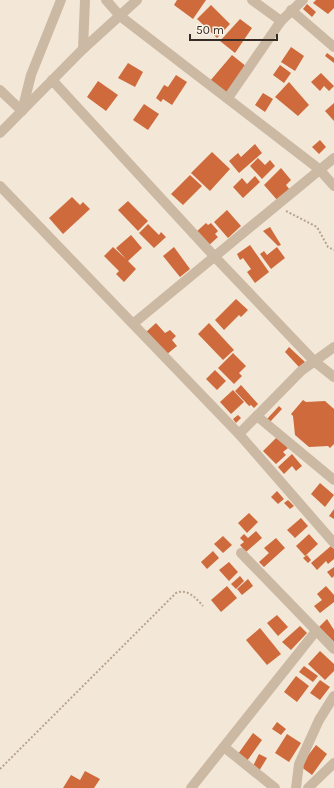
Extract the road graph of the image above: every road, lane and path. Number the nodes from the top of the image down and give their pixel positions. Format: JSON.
{"nodes":[{"id":1,"x":61,"y":0,"type":"edge"},
{"id":2,"x":85,"y":0,"type":"edge"},
{"id":3,"x":106,"y":0,"type":"edge"},
{"id":4,"x":137,"y":0,"type":"edge"},
{"id":5,"x":252,"y":0,"type":"edge"},
{"id":6,"x":303,"y":0,"type":"edge"},
{"id":7,"x":291,"y":10,"type":"junction"},
{"id":8,"x":120,"y":16,"type":"junction"},
{"id":9,"x":281,"y":21,"type":"junction"},
{"id":10,"x":334,"y":47,"type":"edge"},
{"id":11,"x":83,"y":49,"type":"junction"},
{"id":12,"x":52,"y":80,"type":"junction"},
{"id":13,"x":0,"y":90,"type":"edge"},
{"id":14,"x":228,"y":98,"type":"junction"},
{"id":15,"x":22,"y":111,"type":"junction"},
{"id":16,"x":0,"y":133,"type":"edge"},
{"id":17,"x":334,"y":158,"type":"edge"},
{"id":18,"x":319,"y":169,"type":"junction"},
{"id":19,"x":0,"y":186,"type":"edge"},
{"id":20,"x":334,"y":186,"type":"edge"},
{"id":21,"x":269,"y":210,"type":"junction"},
{"id":22,"x":334,"y":250,"type":"edge"},
{"id":23,"x":214,"y":256,"type":"junction"},
{"id":24,"x":134,"y":323,"type":"junction"},
{"id":25,"x":334,"y":347,"type":"edge"},
{"id":26,"x":314,"y":361,"type":"junction"},
{"id":27,"x":334,"y":377,"type":"edge"},
{"id":28,"x":257,"y":416,"type":"junction"},
{"id":29,"x":239,"y":434,"type":"junction"},
{"id":30,"x":334,"y":480,"type":"edge"},
{"id":31,"x":334,"y":543,"type":"edge"},
{"id":32,"x":241,"y":553,"type":"dead end"},
{"id":33,"x":203,"y":606,"type":"dead end"},
{"id":34,"x":316,"y":631,"type":"junction"},
{"id":35,"x":334,"y":649,"type":"edge"},
{"id":36,"x":334,"y":696,"type":"edge"},
{"id":37,"x":224,"y":747,"type":"junction"},
{"id":38,"x":332,"y":767,"type":"edge"},
{"id":39,"x":0,"y":769,"type":"edge"},
{"id":40,"x":191,"y":788,"type":"edge"},
{"id":41,"x":275,"y":788,"type":"edge"},
{"id":42,"x":296,"y":788,"type":"edge"},
{"id":43,"x":308,"y":788,"type":"edge"}],
"edges":[{"from":1,"to":15,"type":"street"},
{"from":2,"to":11,"type":"street"},
{"from":3,"to":8,"type":"street"},
{"from":4,"to":8,"type":"street"},
{"from":5,"to":9,"type":"street"},
{"from":6,"to":7,"type":"street"},
{"from":7,"to":9,"type":"street"},
{"from":7,"to":10,"type":"street"},
{"from":8,"to":11,"type":"street"},
{"from":8,"to":14,"type":"street"},
{"from":9,"to":14,"type":"street"},
{"from":11,"to":12,"type":"street"},
{"from":12,"to":15,"type":"street"},
{"from":12,"to":23,"type":"street"},
{"from":13,"to":15,"type":"street"},
{"from":14,"to":18,"type":"street"},
{"from":15,"to":16,"type":"street"},
{"from":17,"to":18,"type":"street"},
{"from":18,"to":20,"type":"street"},
{"from":18,"to":21,"type":"street"},
{"from":19,"to":24,"type":"street"},
{"from":21,"to":22,"type":"path"},
{"from":21,"to":23,"type":"street"},
{"from":23,"to":24,"type":"street"},
{"from":23,"to":26,"type":"street"},
{"from":24,"to":29,"type":"street"},
{"from":25,"to":26,"type":"street"},
{"from":26,"to":27,"type":"street"},
{"from":26,"to":28,"type":"street"},
{"from":28,"to":29,"type":"street"},
{"from":28,"to":30,"type":"street"},
{"from":29,"to":31,"type":"street"},
{"from":32,"to":34,"type":"street"},
{"from":33,"to":39,"type":"path"},
{"from":34,"to":35,"type":"street"},
{"from":34,"to":37,"type":"street"},
{"from":36,"to":42,"type":"street"},
{"from":37,"to":40,"type":"street"},
{"from":37,"to":41,"type":"street"},
{"from":38,"to":43,"type":"street"}]}
